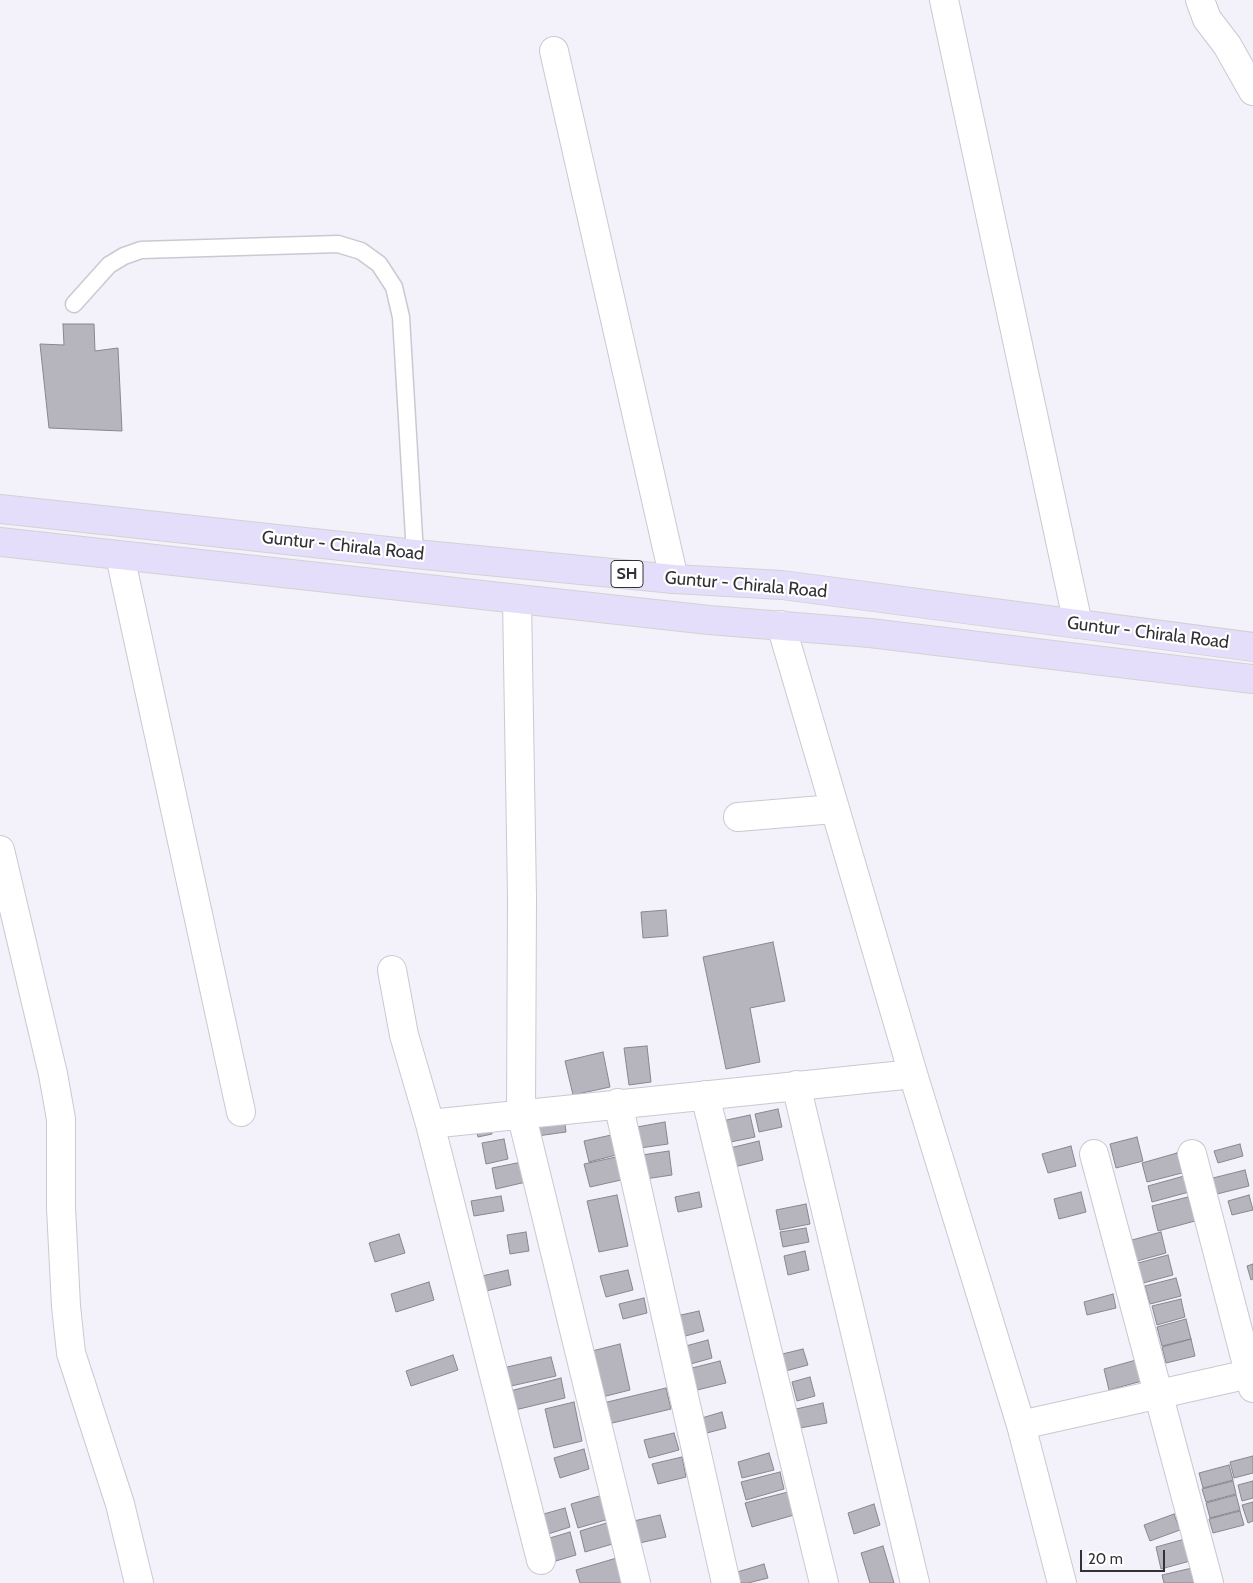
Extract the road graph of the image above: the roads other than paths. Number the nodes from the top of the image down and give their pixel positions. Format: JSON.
{"nodes":[{"id":1,"x":944,"y":0,"type":"edge"},
{"id":2,"x":1200,"y":0,"type":"edge"},
{"id":3,"x":554,"y":51,"type":"dead end"},
{"id":4,"x":1245,"y":64,"type":"edge"},
{"id":5,"x":1253,"y":90,"type":"edge"},
{"id":6,"x":74,"y":304,"type":"dead end"},
{"id":7,"x":0,"y":509,"type":"edge"},
{"id":8,"x":0,"y":542,"type":"edge"},
{"id":9,"x":415,"y":554,"type":"junction"},
{"id":10,"x":120,"y":556,"type":"junction"},
{"id":11,"x":674,"y":579,"type":"junction"},
{"id":12,"x":517,"y":599,"type":"junction"},
{"id":13,"x":1078,"y":624,"type":"junction"},
{"id":14,"x":780,"y":625,"type":"junction"},
{"id":15,"x":1253,"y":646,"type":"edge"},
{"id":16,"x":1253,"y":679,"type":"edge"},
{"id":17,"x":834,"y":809,"type":"junction"},
{"id":18,"x":738,"y":817,"type":"dead end"},
{"id":19,"x":0,"y":850,"type":"edge"},
{"id":20,"x":392,"y":970,"type":"dead end"},
{"id":21,"x":913,"y":1074,"type":"junction"},
{"id":22,"x":796,"y":1085,"type":"junction"},
{"id":23,"x":705,"y":1095,"type":"junction"},
{"id":24,"x":618,"y":1103,"type":"junction"},
{"id":25,"x":241,"y":1112,"type":"dead end"},
{"id":26,"x":520,"y":1113,"type":"junction"},
{"id":27,"x":430,"y":1124,"type":"junction"},
{"id":28,"x":1094,"y":1154,"type":"dead end"},
{"id":29,"x":1192,"y":1154,"type":"dead end"},
{"id":30,"x":1251,"y":1381,"type":"edge"},
{"id":31,"x":1158,"y":1394,"type":"junction"},
{"id":32,"x":1021,"y":1425,"type":"junction"},
{"id":33,"x":541,"y":1560,"type":"dead end"},
{"id":34,"x":139,"y":1583,"type":"edge"},
{"id":35,"x":636,"y":1583,"type":"edge"},
{"id":36,"x":726,"y":1583,"type":"edge"},
{"id":37,"x":824,"y":1583,"type":"edge"},
{"id":38,"x":915,"y":1583,"type":"edge"},
{"id":39,"x":1062,"y":1583,"type":"edge"},
{"id":40,"x":1209,"y":1583,"type":"edge"}],
"edges":[{"from":1,"to":13,"type":"street"},
{"from":2,"to":4,"type":"street"},
{"from":3,"to":11,"type":"street"},
{"from":4,"to":5,"type":"street"},
{"from":6,"to":9,"type":"lane"},
{"from":7,"to":9,"type":"main road","name":"Guntur - Chirala Road","number":"SH"},
{"from":8,"to":10,"type":"main road","name":"Guntur - Chirala Road","number":"SH"},
{"from":9,"to":11,"type":"main road","name":"Guntur - Chirala Road","number":"SH"},
{"from":10,"to":12,"type":"main road","name":"Guntur - Chirala Road","number":"SH"},
{"from":10,"to":25,"type":"street"},
{"from":11,"to":13,"type":"main road","name":"Guntur - Chirala Road","number":"SH"},
{"from":12,"to":14,"type":"main road","name":"Guntur - Chirala Road","number":"SH"},
{"from":12,"to":26,"type":"street"},
{"from":13,"to":15,"type":"main road","name":"Guntur - Chirala Road","number":"SH"},
{"from":14,"to":16,"type":"main road","name":"Guntur - Chirala Road","number":"SH"},
{"from":14,"to":17,"type":"street"},
{"from":17,"to":18,"type":"street"},
{"from":17,"to":21,"type":"street"},
{"from":19,"to":34,"type":"street"},
{"from":20,"to":27,"type":"street"},
{"from":21,"to":22,"type":"street"},
{"from":21,"to":32,"type":"street"},
{"from":22,"to":23,"type":"street"},
{"from":22,"to":38,"type":"street"},
{"from":23,"to":24,"type":"street"},
{"from":23,"to":37,"type":"street"},
{"from":24,"to":26,"type":"street"},
{"from":24,"to":36,"type":"street"},
{"from":26,"to":27,"type":"street"},
{"from":26,"to":35,"type":"street"},
{"from":27,"to":33,"type":"street"},
{"from":28,"to":31,"type":"street"},
{"from":29,"to":30,"type":"street"},
{"from":30,"to":31,"type":"street"},
{"from":31,"to":32,"type":"street"},
{"from":31,"to":40,"type":"street"},
{"from":32,"to":39,"type":"street"}]}
